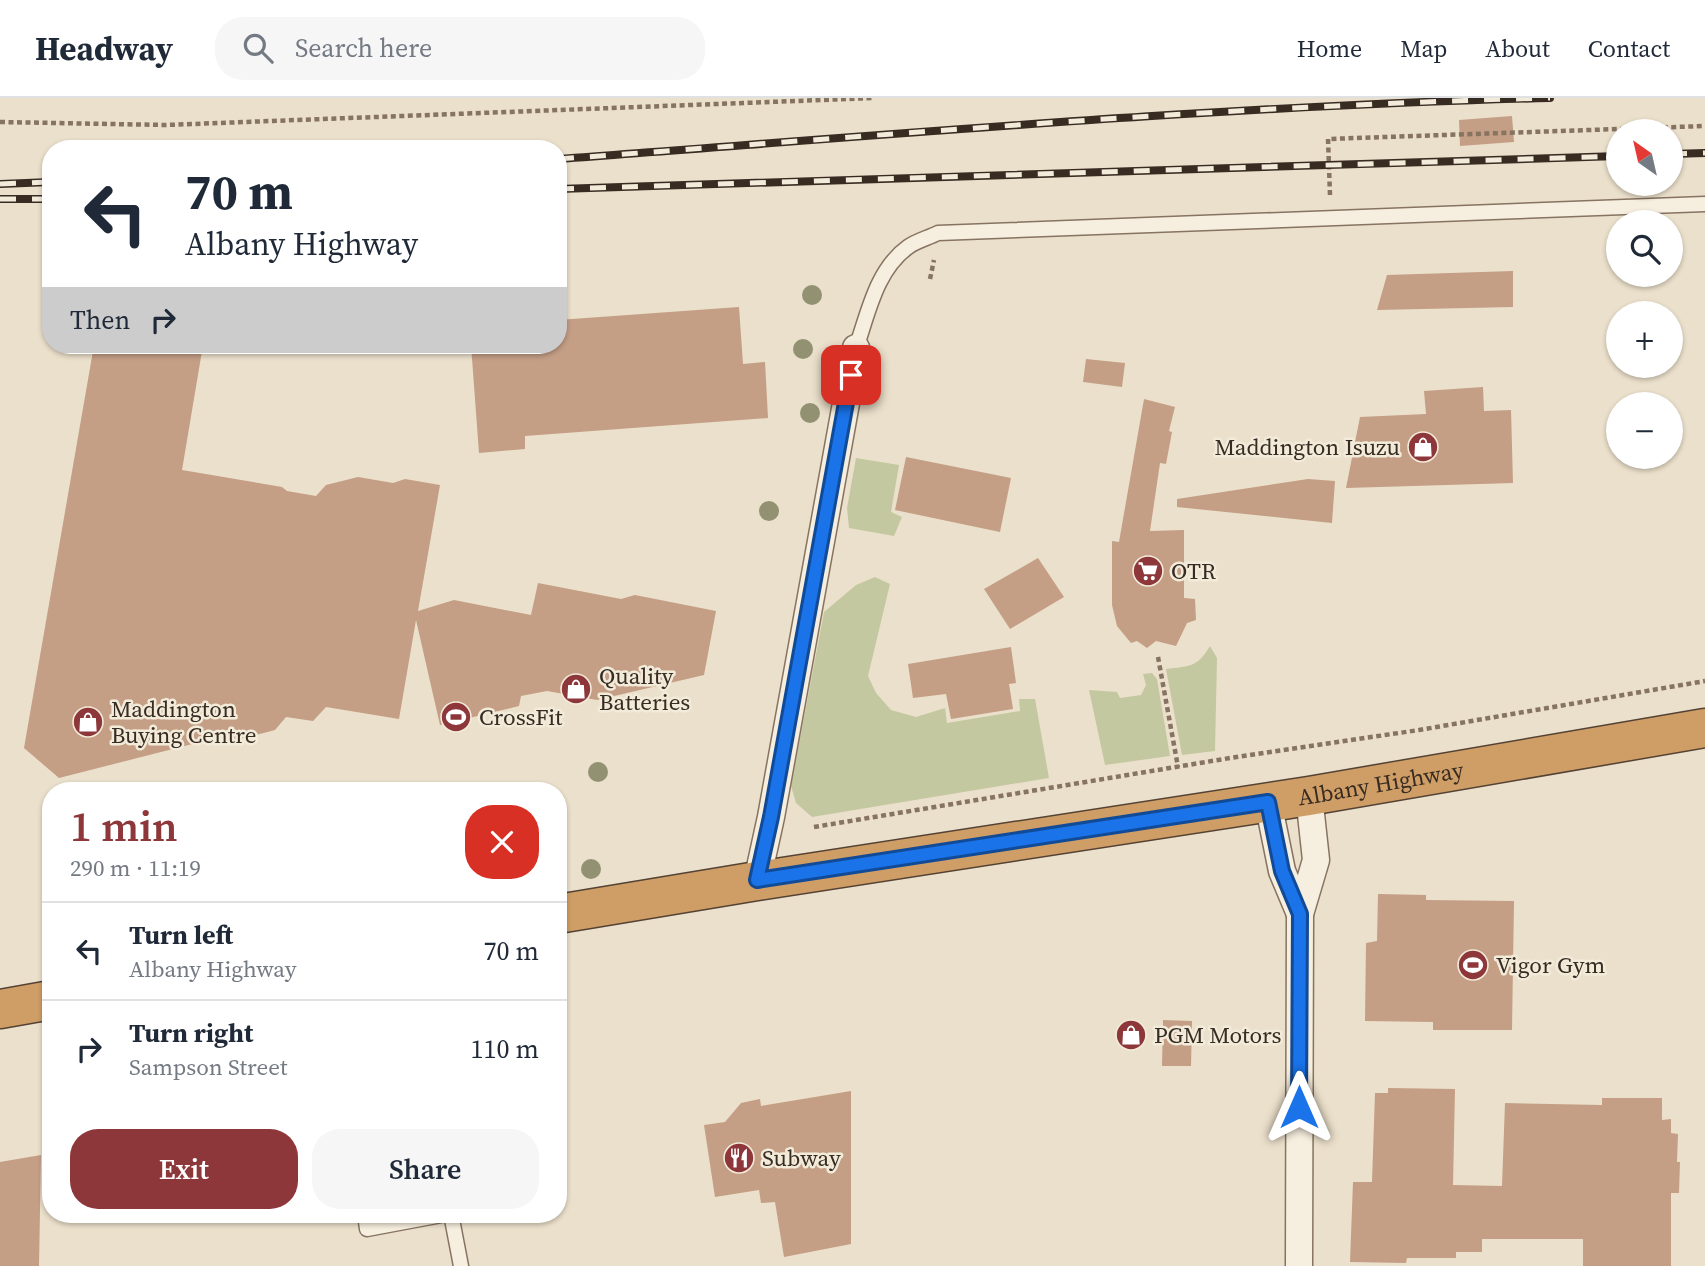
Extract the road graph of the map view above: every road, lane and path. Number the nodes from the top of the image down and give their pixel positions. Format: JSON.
{"nodes":[{"id":1,"x":874,"y":98,"type":"edge"},
{"id":2,"x":0,"y":122,"type":"edge"},
{"id":3,"x":1705,"y":126,"type":"edge"},
{"id":4,"x":1330,"y":195,"type":"dead end"},
{"id":5,"x":1705,"y":204,"type":"edge"},
{"id":6,"x":935,"y":248,"type":"dead end"},
{"id":7,"x":930,"y":279,"type":"dead end"},
{"id":8,"x":856,"y":348,"type":"joint"},
{"id":9,"x":1158,"y":657,"type":"dead end"},
{"id":10,"x":1705,"y":681,"type":"edge"},
{"id":11,"x":1705,"y":728,"type":"edge"},
{"id":12,"x":1178,"y":767,"type":"junction"},
{"id":13,"x":1309,"y":796,"type":"junction"},
{"id":14,"x":1268,"y":802,"type":"junction"},
{"id":15,"x":814,"y":827,"type":"dead end"},
{"id":16,"x":757,"y":880,"type":"junction"},
{"id":17,"x":567,"y":912,"type":"edge"},
{"id":18,"x":1300,"y":914,"type":"junction"},
{"id":19,"x":42,"y":1002,"type":"edge"},
{"id":20,"x":0,"y":1009,"type":"edge"},
{"id":21,"x":366,"y":1223,"type":"edge"},
{"id":22,"x":400,"y":1223,"type":"edge"},
{"id":23,"x":451,"y":1223,"type":"edge"},
{"id":24,"x":461,"y":1266,"type":"edge"},
{"id":25,"x":1299,"y":1266,"type":"edge"}],
"edges":[{"from":1,"to":2,"type":"path"},
{"from":3,"to":4,"type":"path"},
{"from":5,"to":8,"type":"lane"},
{"from":6,"to":7,"type":"path"},
{"from":8,"to":16,"type":"street"},
{"from":9,"to":12,"type":"path"},
{"from":10,"to":12,"type":"path"},
{"from":11,"to":13,"type":"highway","name":"Albany Highway"},
{"from":12,"to":15,"type":"path"},
{"from":13,"to":14,"type":"highway","name":"Albany Highway"},
{"from":13,"to":18,"type":"street"},
{"from":14,"to":16,"type":"highway","name":"Albany Highway"},
{"from":14,"to":18,"type":"street"},
{"from":16,"to":17,"type":"highway","name":"Albany Highway"},
{"from":18,"to":25,"type":"street"},
{"from":19,"to":20,"type":"highway"},
{"from":21,"to":22,"type":"lane"},
{"from":23,"to":24,"type":"lane"}]}
